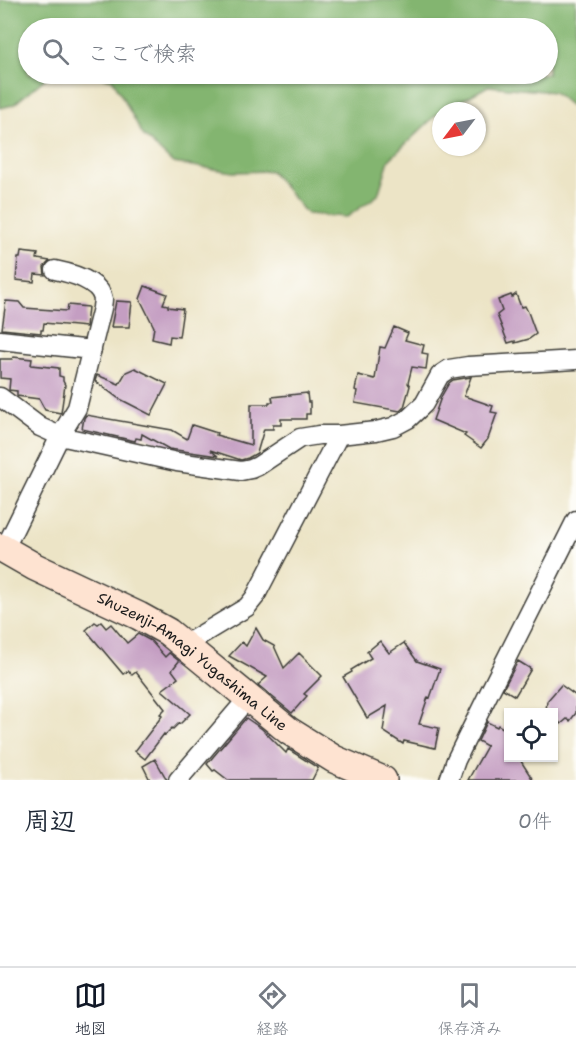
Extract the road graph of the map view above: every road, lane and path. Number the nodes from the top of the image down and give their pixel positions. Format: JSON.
{"nodes":[{"id":1,"x":55,"y":270,"type":"dead end"},
{"id":2,"x":0,"y":340,"type":"edge"},
{"id":3,"x":92,"y":350,"type":"junction"},
{"id":4,"x":576,"y":360,"type":"edge"},
{"id":5,"x":0,"y":397,"type":"edge"},
{"id":6,"x":60,"y":435,"type":"junction"},
{"id":7,"x":339,"y":435,"type":"junction"},
{"id":8,"x":576,"y":520,"type":"edge"},
{"id":9,"x":2,"y":549,"type":"edge"},
{"id":10,"x":184,"y":645,"type":"junction"},
{"id":11,"x":248,"y":698,"type":"junction"},
{"id":12,"x":178,"y":780,"type":"edge"},
{"id":13,"x":383,"y":780,"type":"edge"},
{"id":14,"x":449,"y":780,"type":"edge"}],
"edges":[{"from":1,"to":3,"type":"street"},
{"from":2,"to":3,"type":"street"},
{"from":3,"to":6,"type":"street"},
{"from":4,"to":7,"type":"street"},
{"from":5,"to":6,"type":"street"},
{"from":6,"to":7,"type":"street"},
{"from":6,"to":9,"type":"street"},
{"from":7,"to":10,"type":"street"},
{"from":8,"to":14,"type":"street"},
{"from":9,"to":10,"type":"main road","name":"Shuzenji-Amagi Yugashima Line"},
{"from":10,"to":11,"type":"main road","name":"Shuzenji-Amagi Yugashima Line"},
{"from":11,"to":12,"type":"street"},
{"from":11,"to":13,"type":"main road","name":"Shuzenji-Amagi Yugashima Line"}]}
